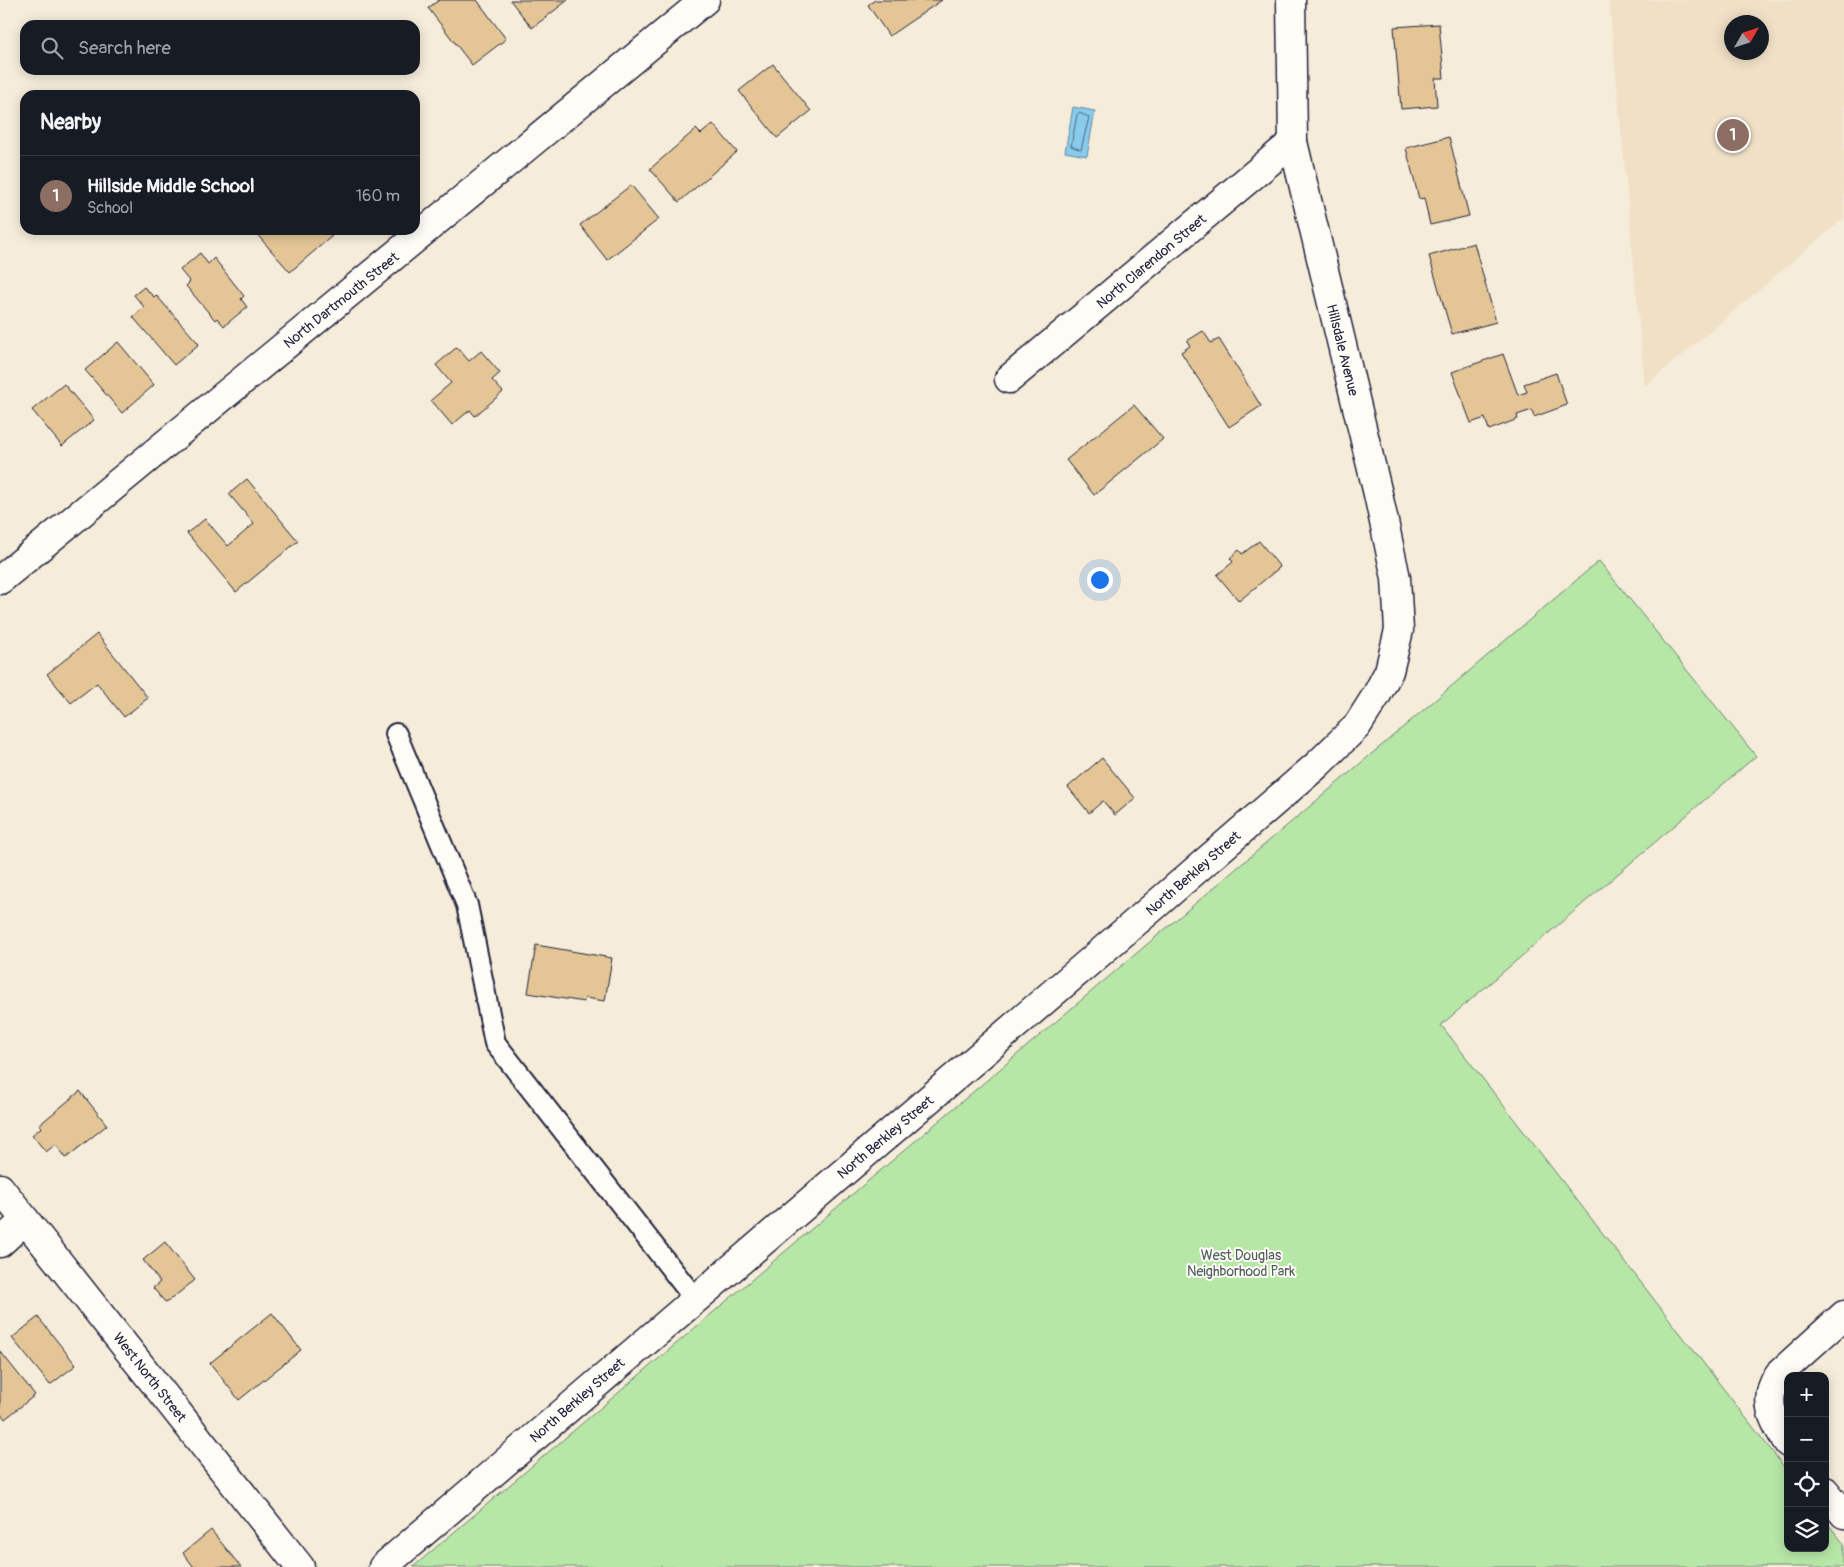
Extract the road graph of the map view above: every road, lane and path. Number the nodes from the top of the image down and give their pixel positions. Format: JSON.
{"nodes":[{"id":1,"x":705,"y":0,"type":"edge"},
{"id":2,"x":1291,"y":0,"type":"edge"},
{"id":3,"x":1292,"y":142,"type":"junction"},
{"id":4,"x":420,"y":234,"type":"edge"},
{"id":5,"x":419,"y":235,"type":"edge"},
{"id":6,"x":1009,"y":379,"type":"dead end"},
{"id":7,"x":0,"y":580,"type":"edge"},
{"id":8,"x":1376,"y":696,"type":"joint"},
{"id":9,"x":396,"y":734,"type":"dead end"},
{"id":10,"x":0,"y":1188,"type":"edge"},
{"id":11,"x":25,"y":1220,"type":"junction"},
{"id":12,"x":0,"y":1243,"type":"edge"},
{"id":13,"x":694,"y":1299,"type":"junction"},
{"id":14,"x":1844,"y":1315,"type":"edge"},
{"id":15,"x":1784,"y":1436,"type":"edge"},
{"id":16,"x":1829,"y":1495,"type":"edge"},
{"id":17,"x":1844,"y":1514,"type":"edge"},
{"id":18,"x":300,"y":1567,"type":"edge"},
{"id":19,"x":383,"y":1567,"type":"edge"}],
"edges":[{"from":1,"to":4,"type":"street","name":"North Dartmouth Street"},
{"from":2,"to":3,"type":"street","name":"Hillsdale Avenue"},
{"from":3,"to":6,"type":"street","name":"North Clarendon Street"},
{"from":3,"to":8,"type":"street","name":"Hillsdale Avenue"},
{"from":5,"to":7,"type":"street","name":"North Dartmouth Street"},
{"from":8,"to":13,"type":"street","name":"North Berkley Street"},
{"from":9,"to":13,"type":"lane"},
{"from":10,"to":11,"type":"street","name":"West North Street"},
{"from":11,"to":12,"type":"street"},
{"from":11,"to":18,"type":"street","name":"West North Street"},
{"from":13,"to":19,"type":"street","name":"North Berkley Street"},
{"from":14,"to":15,"type":"street"},
{"from":16,"to":17,"type":"street"}]}
